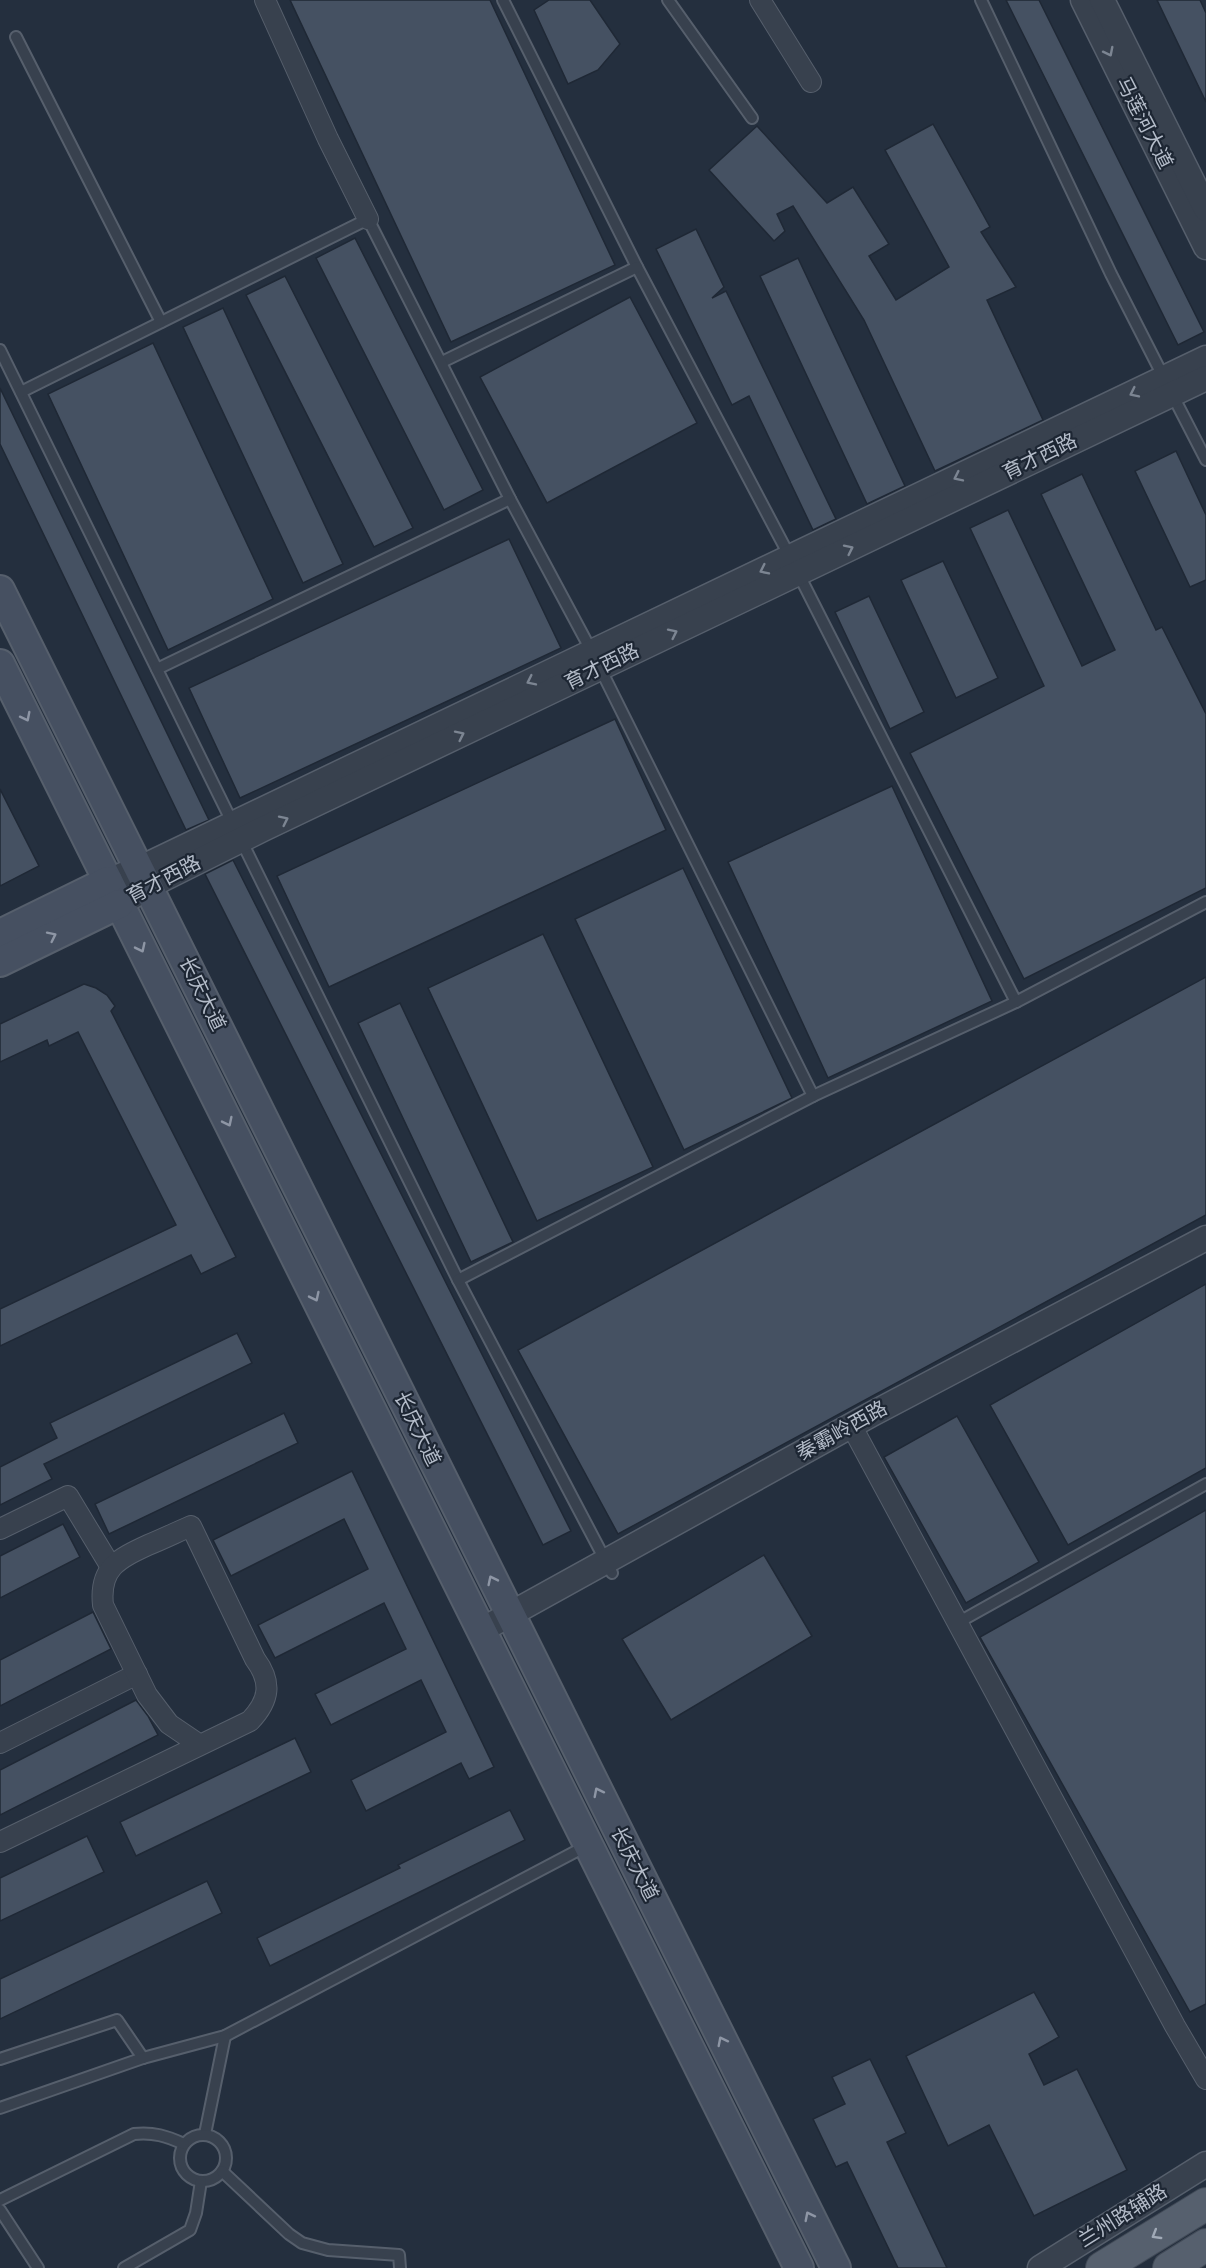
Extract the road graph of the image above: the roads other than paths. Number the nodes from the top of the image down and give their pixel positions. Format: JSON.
{"nodes":[{"id":1,"x":265,"y":0,"type":"edge"},
{"id":2,"x":503,"y":0,"type":"edge"},
{"id":3,"x":668,"y":0,"type":"edge"},
{"id":4,"x":760,"y":0,"type":"edge"},
{"id":5,"x":981,"y":0,"type":"edge"},
{"id":6,"x":1083,"y":0,"type":"edge"},
{"id":7,"x":1102,"y":0,"type":"edge"},
{"id":8,"x":16,"y":37,"type":"dead end"},
{"id":9,"x":811,"y":82,"type":"dead end"},
{"id":10,"x":752,"y":118,"type":"dead end"},
{"id":11,"x":1206,"y":209,"type":"edge"},
{"id":12,"x":368,"y":219,"type":"junction"},
{"id":13,"x":1206,"y":247,"type":"edge"},
{"id":14,"x":637,"y":267,"type":"junction"},
{"id":15,"x":161,"y":322,"type":"junction"},
{"id":16,"x":0,"y":350,"type":"edge"},
{"id":17,"x":1206,"y":358,"type":"edge"},
{"id":18,"x":442,"y":362,"type":"junction"},
{"id":19,"x":1206,"y":378,"type":"edge"},
{"id":20,"x":1168,"y":386,"type":"junction"},
{"id":21,"x":21,"y":392,"type":"junction"},
{"id":22,"x":1206,"y":460,"type":"edge"},
{"id":23,"x":510,"y":498,"type":"junction"},
{"id":24,"x":794,"y":566,"type":"junction"},
{"id":25,"x":0,"y":590,"type":"edge"},
{"id":26,"x":596,"y":660,"type":"junction"},
{"id":27,"x":0,"y":664,"type":"edge"},
{"id":28,"x":157,"y":669,"type":"junction"},
{"id":29,"x":237,"y":832,"type":"junction"},
{"id":30,"x":144,"y":878,"type":"junction"},
{"id":31,"x":114,"y":892,"type":"junction"},
{"id":32,"x":1206,"y":902,"type":"edge"},
{"id":33,"x":0,"y":934,"type":"edge"},
{"id":34,"x":0,"y":962,"type":"edge"},
{"id":35,"x":1016,"y":1002,"type":"junction"},
{"id":36,"x":813,"y":1096,"type":"junction"},
{"id":37,"x":1206,"y":1243,"type":"edge"},
{"id":38,"x":458,"y":1280,"type":"junction"},
{"id":39,"x":855,"y":1431,"type":"junction"},
{"id":40,"x":1206,"y":1484,"type":"edge"},
{"id":41,"x":0,"y":1529,"type":"edge"},
{"id":42,"x":111,"y":1567,"type":"junction"},
{"id":43,"x":608,"y":1567,"type":"junction"},
{"id":44,"x":512,"y":1621,"type":"junction"},
{"id":45,"x":959,"y":1622,"type":"junction"},
{"id":46,"x":484,"y":1637,"type":"junction"},
{"id":47,"x":137,"y":1674,"type":"junction"},
{"id":48,"x":0,"y":1743,"type":"edge"},
{"id":49,"x":200,"y":1745,"type":"junction"},
{"id":50,"x":0,"y":1842,"type":"edge"},
{"id":51,"x":588,"y":1845,"type":"junction"},
{"id":52,"x":225,"y":2036,"type":"junction"},
{"id":53,"x":143,"y":2058,"type":"junction"},
{"id":54,"x":0,"y":2059,"type":"edge"},
{"id":55,"x":1206,"y":2079,"type":"edge"},
{"id":56,"x":0,"y":2108,"type":"edge"},
{"id":57,"x":205,"y":2134,"type":"junction"},
{"id":58,"x":184,"y":2144,"type":"junction"},
{"id":59,"x":1206,"y":2164,"type":"edge"},
{"id":60,"x":222,"y":2171,"type":"junction"},
{"id":61,"x":201,"y":2181,"type":"junction"},
{"id":62,"x":0,"y":2200,"type":"edge"},
{"id":63,"x":1206,"y":2204,"type":"edge"},
{"id":64,"x":0,"y":2210,"type":"edge"},
{"id":65,"x":1206,"y":2245,"type":"edge"},
{"id":66,"x":38,"y":2268,"type":"edge"},
{"id":67,"x":124,"y":2268,"type":"edge"},
{"id":68,"x":400,"y":2268,"type":"edge"},
{"id":69,"x":799,"y":2268,"type":"edge"},
{"id":70,"x":836,"y":2268,"type":"edge"},
{"id":71,"x":1040,"y":2268,"type":"edge"},
{"id":72,"x":1102,"y":2268,"type":"edge"},
{"id":73,"x":1169,"y":2268,"type":"edge"}],
"edges":[{"from":1,"to":12,"type":"street"},
{"from":2,"to":14,"type":"lane"},
{"from":3,"to":10,"type":"lane"},
{"from":4,"to":9,"type":"street"},
{"from":5,"to":20,"type":"lane"},
{"from":6,"to":13,"type":"street","name":"马莲河大道","one_way":true},
{"from":7,"to":11,"type":"street","name":"马莲河大道"},
{"from":8,"to":15,"type":"lane"},
{"from":12,"to":15,"type":"lane"},
{"from":12,"to":18,"type":"lane"},
{"from":14,"to":18,"type":"lane"},
{"from":14,"to":24,"type":"lane"},
{"from":15,"to":21,"type":"lane"},
{"from":16,"to":21,"type":"lane"},
{"from":17,"to":20,"type":"street","name":"育才西路"},
{"from":18,"to":23,"type":"lane"},
{"from":19,"to":20,"type":"street","name":"育才西路"},
{"from":20,"to":22,"type":"lane"},
{"from":20,"to":24,"type":"street","name":"育才西路"},
{"from":21,"to":28,"type":"lane"},
{"from":23,"to":26,"type":"lane"},
{"from":23,"to":28,"type":"lane"},
{"from":24,"to":26,"type":"street","name":"育才西路"},
{"from":24,"to":35,"type":"lane"},
{"from":25,"to":30,"type":"main road","name":"长庆大道"},
{"from":26,"to":29,"type":"street","name":"育才西路"},
{"from":26,"to":36,"type":"lane"},
{"from":27,"to":31,"type":"main road","name":"长庆大道","one_way":true},
{"from":28,"to":29,"type":"lane"},
{"from":29,"to":30,"type":"street","name":"育才西路"},
{"from":29,"to":38,"type":"lane"},
{"from":30,"to":31,"type":"street","name":"育才西路"},
{"from":44,"to":30,"type":"main road","name":"长庆大道","one_way":true},
{"from":31,"to":33,"type":"main road","name":"育才西路"},
{"from":34,"to":31,"type":"main road","name":"育才西路","one_way":true},
{"from":31,"to":46,"type":"main road","name":"长庆大道","one_way":true},
{"from":32,"to":35,"type":"lane"},
{"from":35,"to":36,"type":"lane"},
{"from":36,"to":38,"type":"lane"},
{"from":37,"to":39,"type":"street","name":"秦霸岭西路"},
{"from":38,"to":43,"type":"lane"},
{"from":39,"to":43,"type":"street","name":"秦霸岭西路"},
{"from":39,"to":45,"type":"street"},
{"from":40,"to":45,"type":"lane"},
{"from":41,"to":42,"type":"street"},
{"from":42,"to":47,"type":"street"},
{"from":42,"to":49,"type":"street"},
{"from":43,"to":44,"type":"street","name":"秦霸岭西路"},
{"from":44,"to":46,"type":"street","name":"秦霸岭西路"},
{"from":70,"to":44,"type":"main road","name":"长庆大道","one_way":true},
{"from":45,"to":55,"type":"street"},
{"from":46,"to":51,"type":"main road","name":"长庆大道"},
{"from":47,"to":48,"type":"street"},
{"from":47,"to":49,"type":"street"},
{"from":49,"to":50,"type":"street"},
{"from":51,"to":52,"type":"lane"},
{"from":51,"to":69,"type":"main road","name":"长庆大道"},
{"from":52,"to":53,"type":"lane"},
{"from":52,"to":57,"type":"lane"},
{"from":53,"to":54,"type":"lane"},
{"from":53,"to":56,"type":"lane"},
{"from":57,"to":58,"type":"lane"},
{"from":57,"to":60,"type":"lane"},
{"from":58,"to":61,"type":"lane"},
{"from":58,"to":62,"type":"lane"},
{"from":59,"to":71,"type":"street","name":"兰州路辅路"},
{"from":60,"to":61,"type":"lane"},
{"from":60,"to":68,"type":"lane"},
{"from":61,"to":67,"type":"lane"},
{"from":63,"to":72,"type":"main road","one_way":true},
{"from":64,"to":66,"type":"lane"},
{"from":65,"to":73,"type":"main road"}]}
